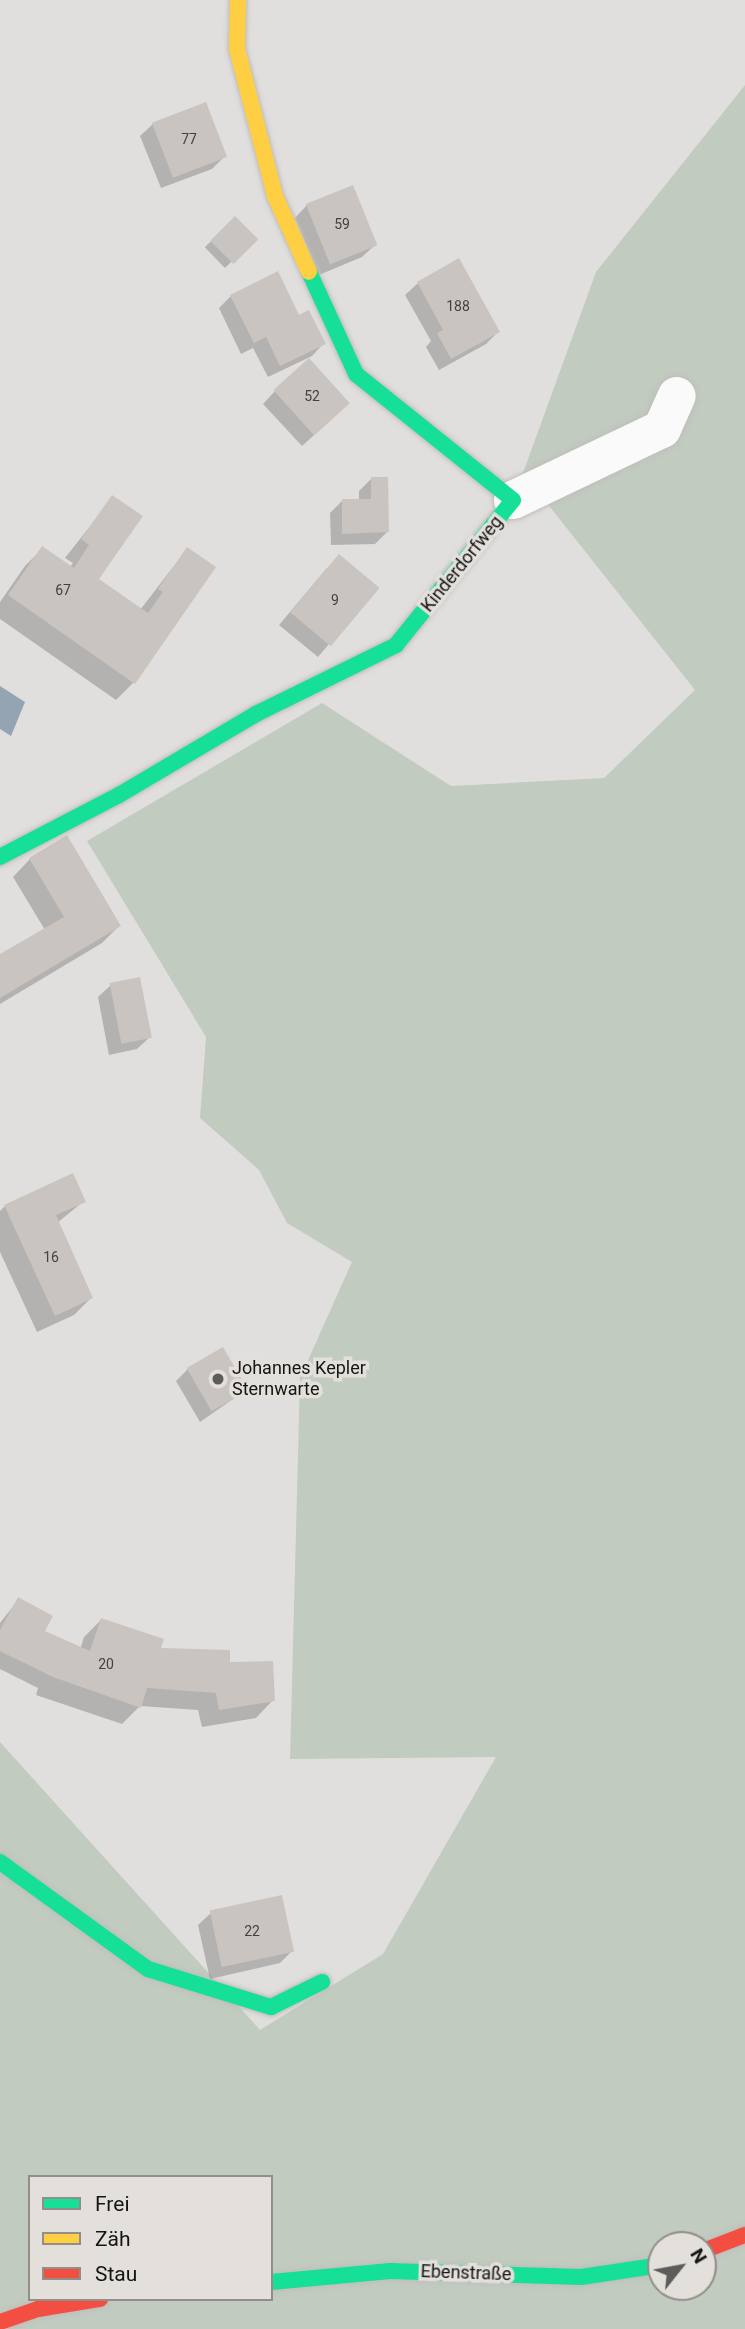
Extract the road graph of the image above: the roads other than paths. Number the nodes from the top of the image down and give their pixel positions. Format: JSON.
{"nodes":[{"id":1,"x":238,"y":0,"type":"edge"},
{"id":2,"x":677,"y":396,"type":"dead end"},
{"id":3,"x":513,"y":500,"type":"junction"},
{"id":4,"x":0,"y":857,"type":"edge"},
{"id":5,"x":0,"y":1862,"type":"edge"},
{"id":6,"x":322,"y":1982,"type":"dead end"},
{"id":7,"x":745,"y":2235,"type":"edge"},
{"id":8,"x":717,"y":2245,"type":"edge"},
{"id":9,"x":647,"y":2267,"type":"edge"},
{"id":10,"x":273,"y":2282,"type":"edge"},
{"id":11,"x":88,"y":2301,"type":"edge"},
{"id":12,"x":0,"y":2322,"type":"edge"}],
"edges":[{"from":1,"to":3,"type":"street","name":"Kinderdorfweg"},
{"from":2,"to":3,"type":"street"},
{"from":3,"to":4,"type":"street","name":"Kinderdorfweg"},
{"from":5,"to":6,"type":"street"},
{"from":7,"to":8,"type":"street"},
{"from":9,"to":10,"type":"street","name":"Ebenstraße"},
{"from":11,"to":12,"type":"street"}]}
